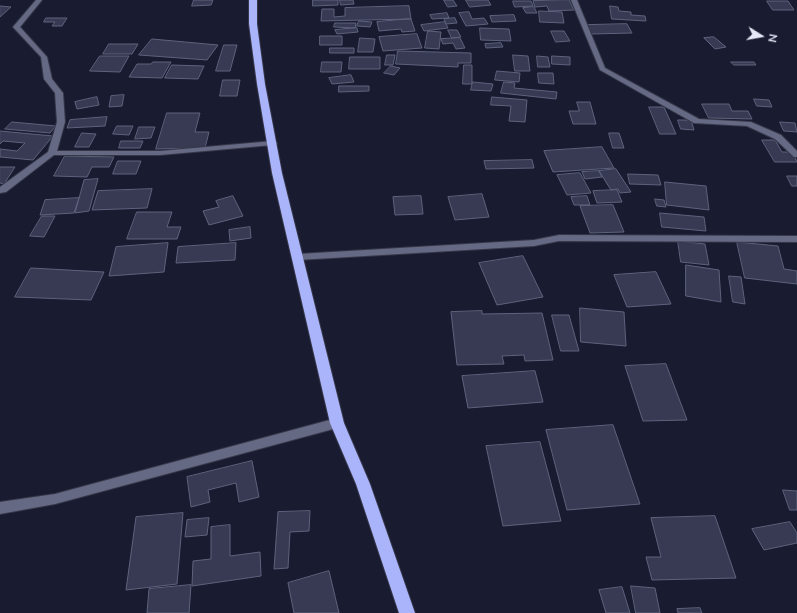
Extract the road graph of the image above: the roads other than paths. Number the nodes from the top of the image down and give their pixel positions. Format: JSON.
{"nodes":[{"id":1,"x":39,"y":0,"type":"edge"},
{"id":2,"x":253,"y":0,"type":"edge"},
{"id":3,"x":574,"y":0,"type":"edge"},
{"id":4,"x":273,"y":143,"type":"junction"},
{"id":5,"x":52,"y":153,"type":"junction"},
{"id":6,"x":797,"y":155,"type":"edge"},
{"id":7,"x":0,"y":190,"type":"edge"},
{"id":8,"x":797,"y":239,"type":"edge"},
{"id":9,"x":298,"y":257,"type":"junction"},
{"id":10,"x":337,"y":423,"type":"junction"},
{"id":11,"x":0,"y":508,"type":"edge"},
{"id":12,"x":407,"y":613,"type":"edge"}],
"edges":[{"from":1,"to":5,"type":"street"},
{"from":2,"to":4,"type":"highway"},
{"from":3,"to":6,"type":"street"},
{"from":4,"to":5,"type":"street"},
{"from":4,"to":9,"type":"highway"},
{"from":5,"to":7,"type":"street"},
{"from":8,"to":9,"type":"street"},
{"from":9,"to":10,"type":"highway"},
{"from":10,"to":11,"type":"street"},
{"from":10,"to":12,"type":"highway"}]}
